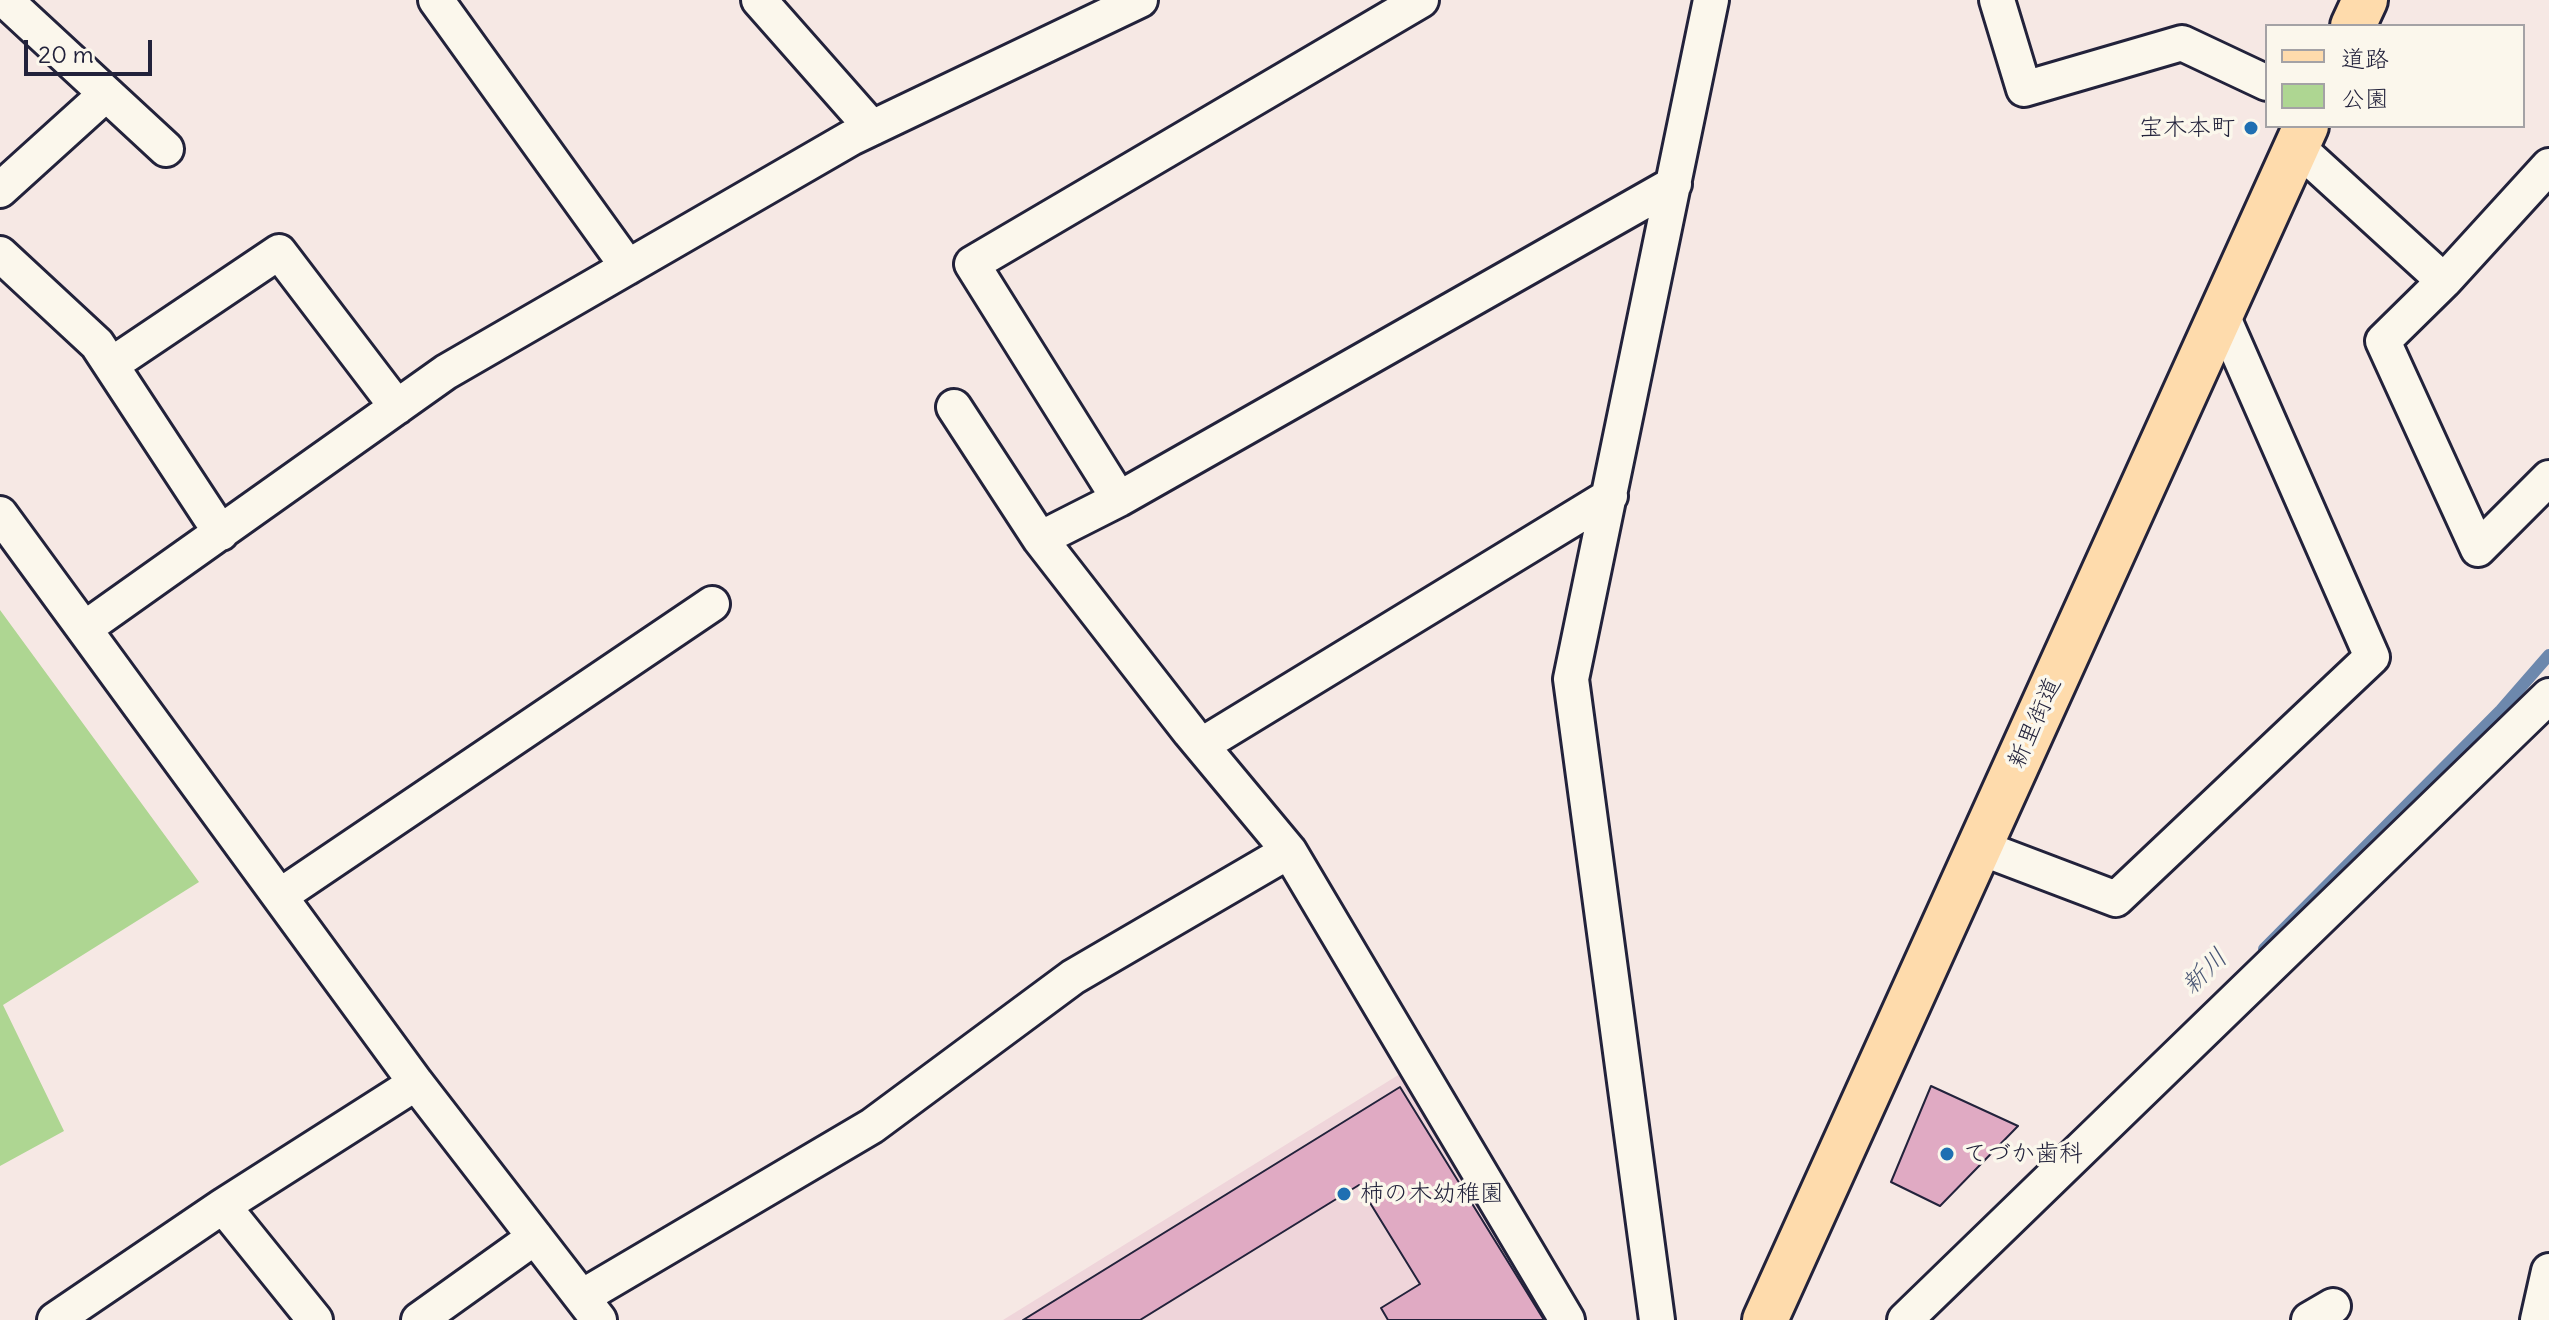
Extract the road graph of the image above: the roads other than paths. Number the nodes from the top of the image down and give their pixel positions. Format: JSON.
{"nodes":[{"id":1,"x":5,"y":0,"type":"edge"},
{"id":2,"x":436,"y":0,"type":"edge"},
{"id":3,"x":759,"y":0,"type":"edge"},
{"id":4,"x":1140,"y":0,"type":"edge"},
{"id":5,"x":1421,"y":0,"type":"edge"},
{"id":6,"x":1711,"y":0,"type":"edge"},
{"id":7,"x":1997,"y":0,"type":"edge"},
{"id":8,"x":2365,"y":0,"type":"edge"},
{"id":9,"x":2354,"y":24,"type":"edge"},
{"id":10,"x":2265,"y":82,"type":"edge"},
{"id":11,"x":106,"y":94,"type":"junction"},
{"id":12,"x":872,"y":128,"type":"junction"},
{"id":13,"x":2301,"y":136,"type":"edge"},
{"id":14,"x":166,"y":149,"type":"dead end"},
{"id":15,"x":2549,"y":166,"type":"edge"},
{"id":16,"x":1674,"y":184,"type":"junction"},
{"id":17,"x":0,"y":190,"type":"edge"},
{"id":18,"x":0,"y":254,"type":"edge"},
{"id":19,"x":628,"y":267,"type":"junction"},
{"id":20,"x":2444,"y":281,"type":"junction"},
{"id":21,"x":2221,"y":313,"type":"junction"},
{"id":22,"x":111,"y":365,"type":"junction"},
{"id":23,"x":397,"y":407,"type":"junction"},
{"id":24,"x":954,"y":407,"type":"dead end"},
{"id":25,"x":2549,"y":478,"type":"edge"},
{"id":26,"x":1610,"y":496,"type":"junction"},
{"id":27,"x":1119,"y":499,"type":"junction"},
{"id":28,"x":0,"y":514,"type":"edge"},
{"id":29,"x":221,"y":533,"type":"junction"},
{"id":30,"x":1040,"y":539,"type":"junction"},
{"id":31,"x":712,"y":604,"type":"dead end"},
{"id":32,"x":84,"y":629,"type":"junction"},
{"id":33,"x":2549,"y":696,"type":"edge"},
{"id":34,"x":1202,"y":745,"type":"junction"},
{"id":35,"x":1979,"y":847,"type":"junction"},
{"id":36,"x":1289,"y":851,"type":"junction"},
{"id":37,"x":280,"y":896,"type":"junction"},
{"id":38,"x":416,"y":1083,"type":"junction"},
{"id":39,"x":223,"y":1206,"type":"junction"},
{"id":40,"x":535,"y":1237,"type":"junction"},
{"id":41,"x":2549,"y":1271,"type":"edge"},
{"id":42,"x":590,"y":1308,"type":"edge"},
{"id":43,"x":55,"y":1320,"type":"edge"},
{"id":44,"x":315,"y":1320,"type":"edge"},
{"id":45,"x":419,"y":1320,"type":"edge"},
{"id":46,"x":1567,"y":1320,"type":"edge"},
{"id":47,"x":1657,"y":1320,"type":"edge"},
{"id":48,"x":1765,"y":1320,"type":"edge"},
{"id":49,"x":1905,"y":1320,"type":"edge"},
{"id":50,"x":2538,"y":1320,"type":"edge"}],
"edges":[{"from":1,"to":11,"type":"street"},
{"from":2,"to":19,"type":"street"},
{"from":3,"to":12,"type":"street"},
{"from":4,"to":12,"type":"street"},
{"from":5,"to":27,"type":"street"},
{"from":6,"to":16,"type":"street"},
{"from":7,"to":10,"type":"street"},
{"from":8,"to":9,"type":"main road"},
{"from":11,"to":14,"type":"street"},
{"from":11,"to":17,"type":"street"},
{"from":12,"to":19,"type":"street"},
{"from":13,"to":20,"type":"street"},
{"from":13,"to":21,"type":"main road","name":"新里街道"},
{"from":15,"to":20,"type":"street"},
{"from":16,"to":26,"type":"street"},
{"from":16,"to":27,"type":"street"},
{"from":18,"to":22,"type":"street"},
{"from":19,"to":23,"type":"street"},
{"from":20,"to":25,"type":"street"},
{"from":21,"to":35,"type":"main road","name":"新里街道"},
{"from":21,"to":35,"type":"street"},
{"from":22,"to":23,"type":"street"},
{"from":22,"to":29,"type":"street"},
{"from":23,"to":29,"type":"street"},
{"from":24,"to":30,"type":"street"},
{"from":26,"to":34,"type":"street"},
{"from":26,"to":47,"type":"street"},
{"from":27,"to":30,"type":"street"},
{"from":28,"to":32,"type":"street"},
{"from":29,"to":32,"type":"street"},
{"from":30,"to":34,"type":"street"},
{"from":31,"to":37,"type":"street"},
{"from":32,"to":37,"type":"street"},
{"from":33,"to":49,"type":"street"},
{"from":34,"to":36,"type":"street"},
{"from":35,"to":48,"type":"main road","name":"新里街道"},
{"from":36,"to":42,"type":"street"},
{"from":36,"to":46,"type":"street"},
{"from":37,"to":38,"type":"street"},
{"from":38,"to":39,"type":"street"},
{"from":38,"to":40,"type":"street"},
{"from":39,"to":43,"type":"street"},
{"from":39,"to":44,"type":"street"},
{"from":40,"to":42,"type":"street"},
{"from":40,"to":45,"type":"street"},
{"from":41,"to":50,"type":"street"}]}
